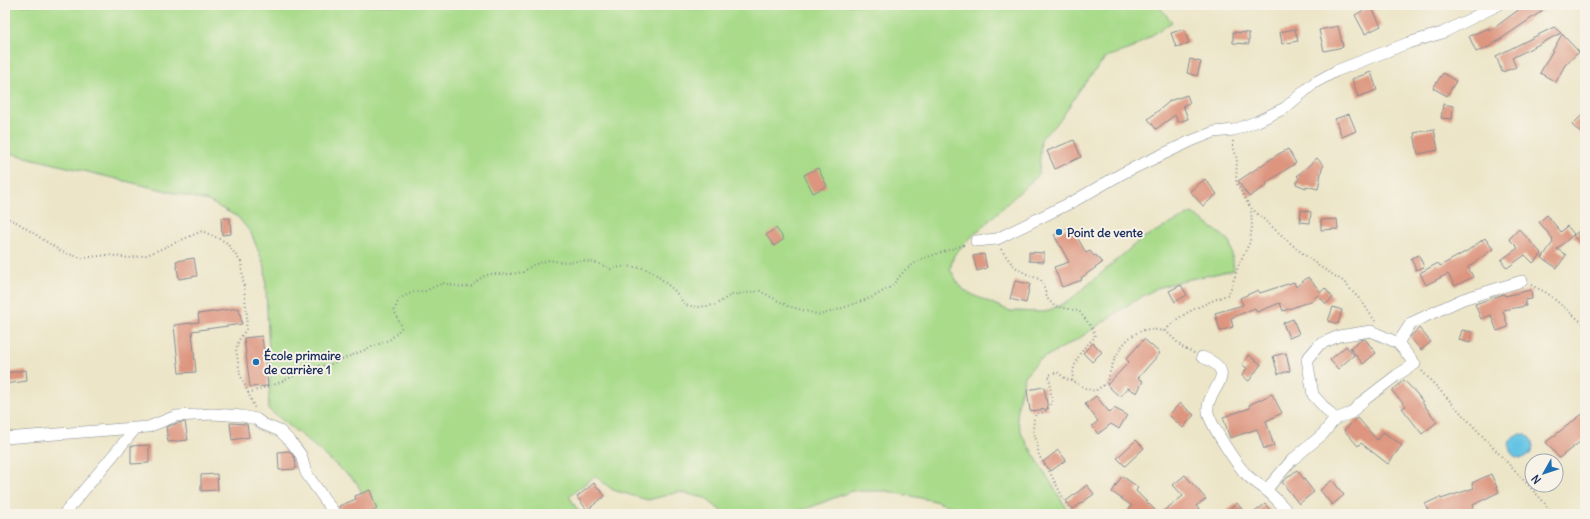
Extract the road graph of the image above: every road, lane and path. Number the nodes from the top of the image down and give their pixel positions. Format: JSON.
{"nodes":[{"id":1,"x":1498,"y":5,"type":"edge"},
{"id":2,"x":1234,"y":130,"type":"junction"},
{"id":3,"x":1250,"y":207,"type":"junction"},
{"id":4,"x":5,"y":218,"type":"edge"},
{"id":5,"x":1008,"y":232,"type":"junction"},
{"id":6,"x":976,"y":241,"type":"joint"},
{"id":7,"x":1522,"y":281,"type":"joint"},
{"id":8,"x":1585,"y":325,"type":"edge"},
{"id":9,"x":1166,"y":331,"type":"junction"},
{"id":10,"x":1388,"y":339,"type":"junction"},
{"id":11,"x":1398,"y":344,"type":"junction"},
{"id":12,"x":1202,"y":357,"type":"joint"},
{"id":13,"x":1415,"y":364,"type":"junction"},
{"id":14,"x":1072,"y":381,"type":"junction"},
{"id":15,"x":248,"y":394,"type":"junction"},
{"id":16,"x":256,"y":419,"type":"junction"},
{"id":17,"x":1335,"y":419,"type":"junction"},
{"id":18,"x":135,"y":429,"type":"junction"},
{"id":19,"x":5,"y":438,"type":"edge"},
{"id":20,"x":1266,"y":490,"type":"junction"},
{"id":21,"x":64,"y":514,"type":"edge"},
{"id":22,"x":335,"y":514,"type":"edge"},
{"id":23,"x":1074,"y":514,"type":"edge"},
{"id":24,"x":1290,"y":514,"type":"edge"},
{"id":25,"x":1552,"y":514,"type":"edge"}],
"edges":[{"from":1,"to":2,"type":"street"},
{"from":2,"to":3,"type":"path"},
{"from":2,"to":5,"type":"street"},
{"from":3,"to":9,"type":"path"},
{"from":3,"to":10,"type":"path"},
{"from":4,"to":15,"type":"path"},
{"from":5,"to":6,"type":"street"},
{"from":5,"to":14,"type":"path"},
{"from":6,"to":15,"type":"path"},
{"from":7,"to":8,"type":"path"},
{"from":7,"to":11,"type":"street"},
{"from":9,"to":12,"type":"path"},
{"from":9,"to":14,"type":"path"},
{"from":10,"to":11,"type":"street"},
{"from":10,"to":17,"type":"street"},
{"from":11,"to":13,"type":"street"},
{"from":12,"to":20,"type":"street"},
{"from":13,"to":17,"type":"street"},
{"from":13,"to":25,"type":"path"},
{"from":14,"to":23,"type":"path"},
{"from":15,"to":16,"type":"path"},
{"from":16,"to":18,"type":"street"},
{"from":16,"to":22,"type":"street"},
{"from":17,"to":20,"type":"street"},
{"from":18,"to":19,"type":"street"},
{"from":18,"to":21,"type":"street"},
{"from":20,"to":24,"type":"street"}]}
